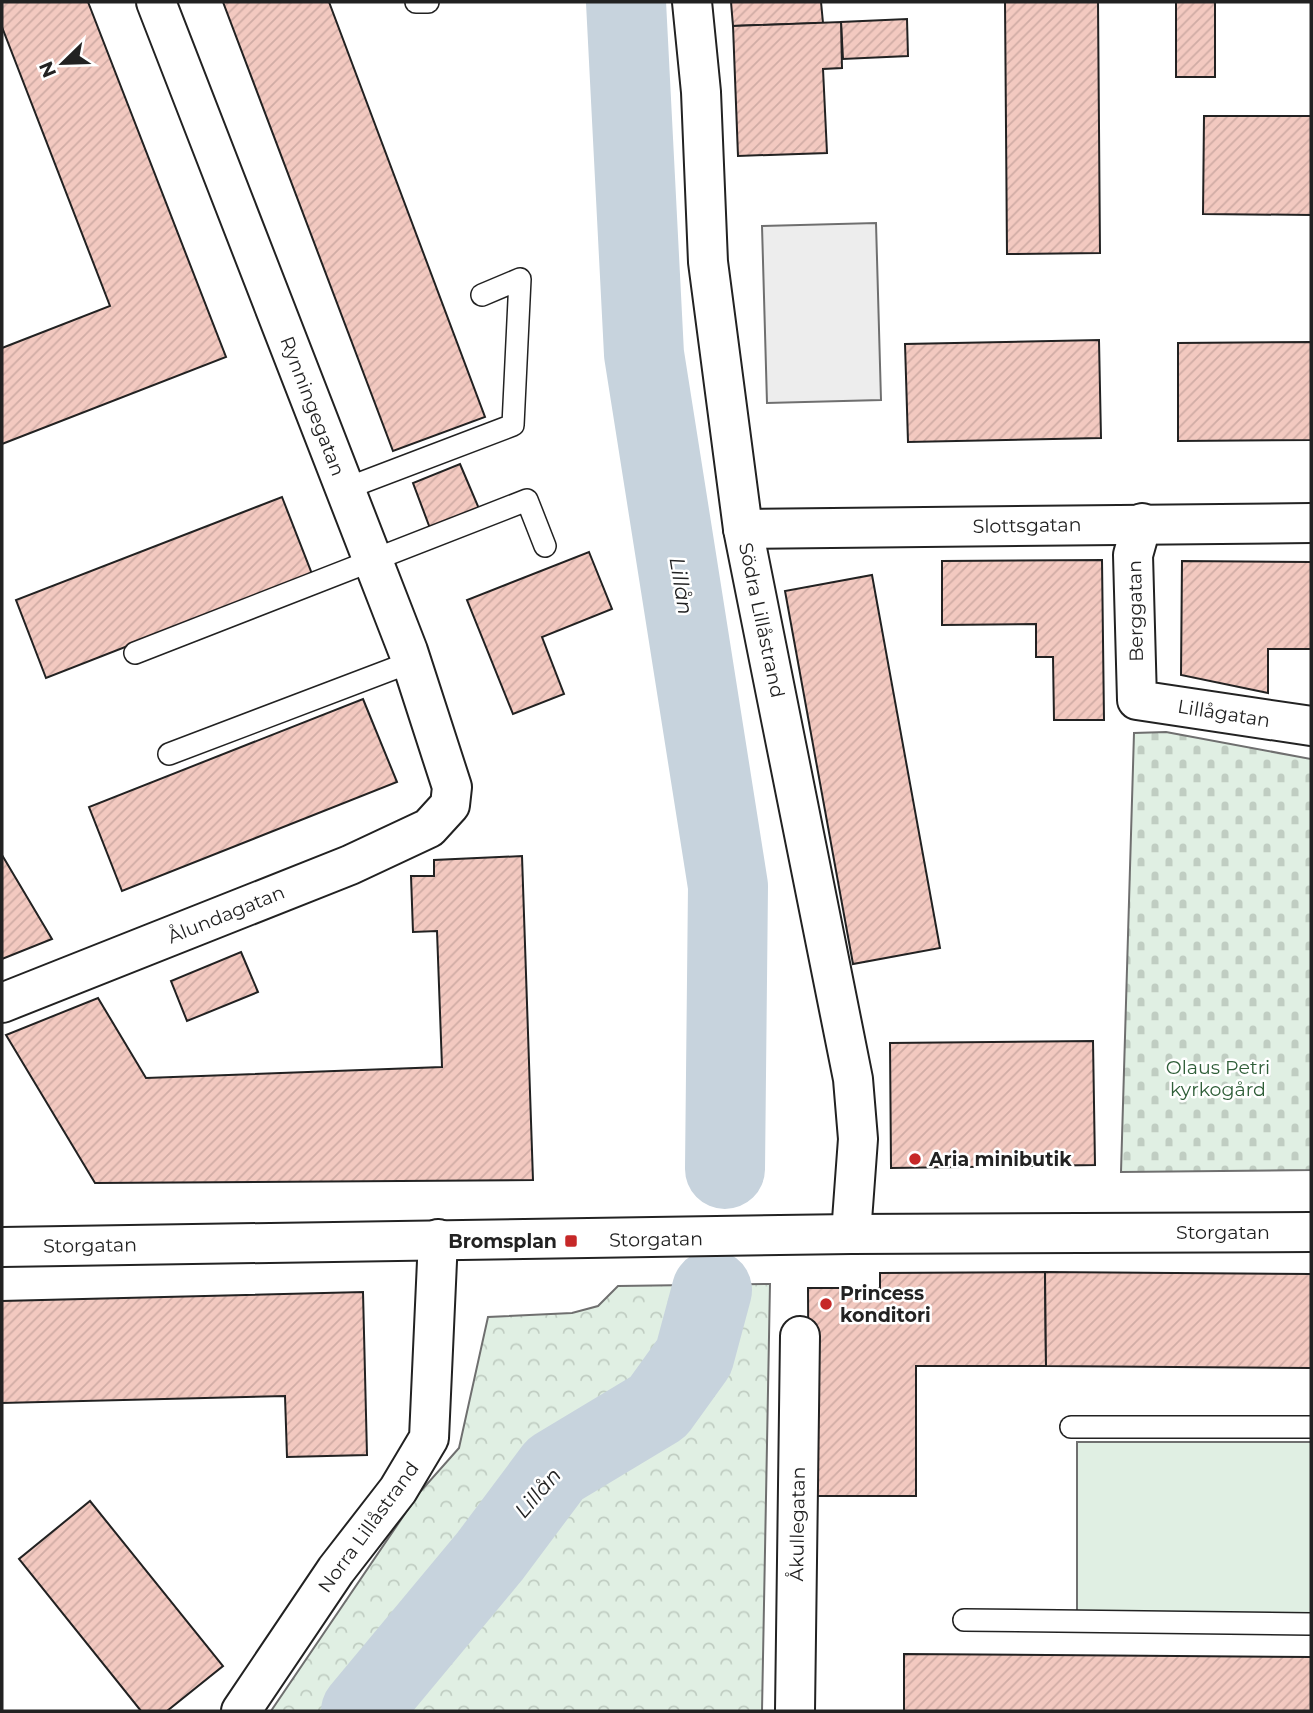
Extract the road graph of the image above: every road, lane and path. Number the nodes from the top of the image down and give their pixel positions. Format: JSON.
{"nodes":[{"id":1,"x":156,"y":2,"type":"edge"},
{"id":2,"x":416,"y":2,"type":"edge"},
{"id":3,"x":428,"y":2,"type":"edge"},
{"id":4,"x":692,"y":2,"type":"edge"},
{"id":5,"x":482,"y":295,"type":"dead end"},
{"id":6,"x":345,"y":489,"type":"junction"},
{"id":7,"x":1142,"y":523,"type":"junction"},
{"id":8,"x":1311,"y":523,"type":"edge"},
{"id":9,"x":743,"y":529,"type":"junction"},
{"id":10,"x":545,"y":546,"type":"dead end"},
{"id":11,"x":373,"y":562,"type":"junction"},
{"id":12,"x":135,"y":653,"type":"dead end"},
{"id":13,"x":411,"y":662,"type":"junction"},
{"id":14,"x":1137,"y":700,"type":"joint"},
{"id":15,"x":1311,"y":726,"type":"edge"},
{"id":16,"x":169,"y":754,"type":"dead end"},
{"id":17,"x":443,"y":813,"type":"joint"},
{"id":18,"x":2,"y":1003,"type":"edge"},
{"id":19,"x":1311,"y":1232,"type":"edge"},
{"id":20,"x":852,"y":1234,"type":"junction"},
{"id":21,"x":438,"y":1239,"type":"junction"},
{"id":22,"x":2,"y":1247,"type":"edge"},
{"id":23,"x":800,"y":1336,"type":"dead end"},
{"id":24,"x":1071,"y":1427,"type":"dead end"},
{"id":25,"x":1311,"y":1427,"type":"edge"},
{"id":26,"x":964,"y":1620,"type":"dead end"},
{"id":27,"x":1311,"y":1624,"type":"edge"},
{"id":28,"x":241,"y":1711,"type":"edge"},
{"id":29,"x":795,"y":1711,"type":"edge"}],
"edges":[{"from":1,"to":6,"type":"street","name":"Rynningegatan"},
{"from":2,"to":3,"type":"lane"},
{"from":4,"to":9,"type":"street","name":"Södra Lillåstrand"},
{"from":5,"to":6,"type":"lane"},
{"from":6,"to":11,"type":"street","name":"Rynningegatan"},
{"from":7,"to":8,"type":"street","name":"Slottsgatan"},
{"from":7,"to":9,"type":"street","name":"Slottsgatan"},
{"from":7,"to":14,"type":"street","name":"Berggatan"},
{"from":9,"to":20,"type":"street","name":"Södra Lillåstrand"},
{"from":10,"to":11,"type":"lane"},
{"from":11,"to":12,"type":"lane"},
{"from":11,"to":13,"type":"street","name":"Rynningegatan"},
{"from":13,"to":16,"type":"lane"},
{"from":13,"to":17,"type":"street","name":"Rynningegatan"},
{"from":14,"to":15,"type":"street","name":"Lillågatan"},
{"from":17,"to":18,"type":"street","name":"Ålundagatan"},
{"from":19,"to":20,"type":"street","name":"Storgatan"},
{"from":20,"to":21,"type":"street","name":"Storgatan"},
{"from":21,"to":22,"type":"street","name":"Storgatan"},
{"from":21,"to":28,"type":"street","name":"Norra Lillåstrand"},
{"from":23,"to":29,"type":"street","name":"Åkullegatan"},
{"from":24,"to":25,"type":"lane"},
{"from":26,"to":27,"type":"lane"}]}
